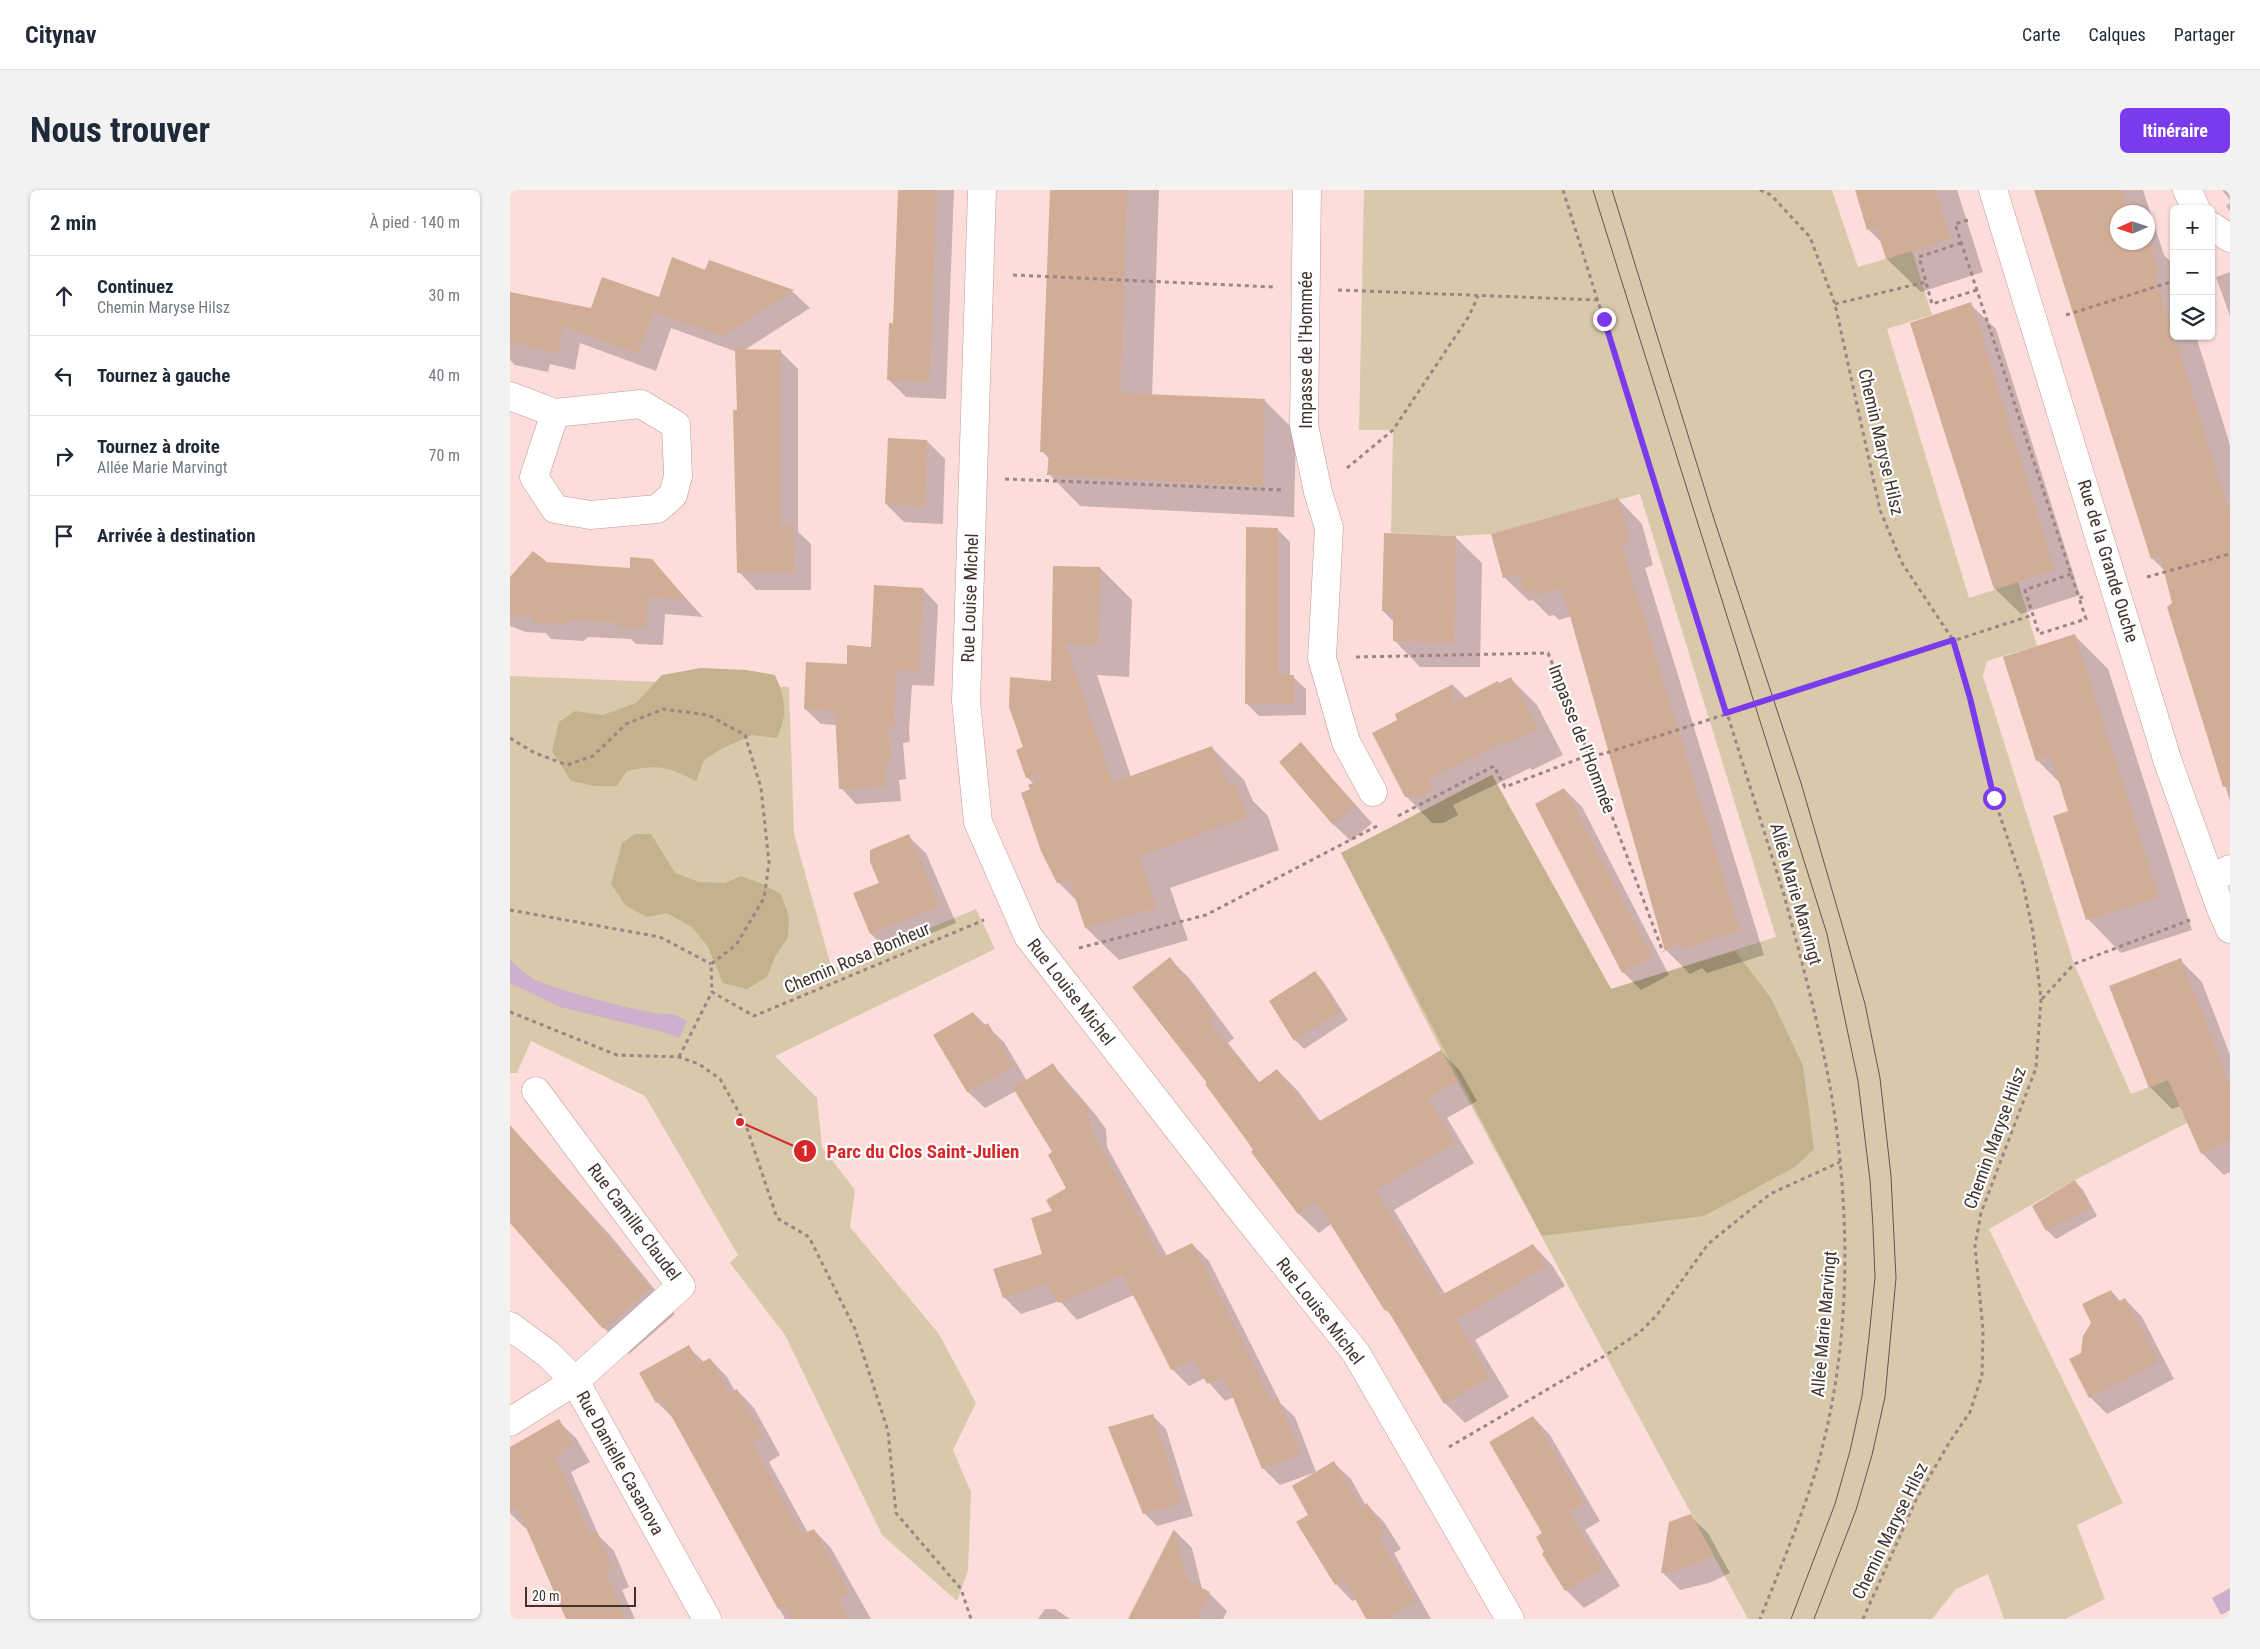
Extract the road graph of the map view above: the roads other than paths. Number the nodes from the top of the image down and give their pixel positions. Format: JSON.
{"nodes":[{"id":1,"x":982,"y":190,"type":"edge"},
{"id":2,"x":1307,"y":190,"type":"edge"},
{"id":3,"x":1993,"y":190,"type":"edge"},
{"id":4,"x":2187,"y":190,"type":"edge"},
{"id":5,"x":2194,"y":205,"type":"edge"},
{"id":6,"x":2215,"y":229,"type":"edge"},
{"id":7,"x":2230,"y":238,"type":"edge"},
{"id":8,"x":510,"y":396,"type":"edge"},
{"id":9,"x":555,"y":413,"type":"junction"},
{"id":10,"x":1374,"y":792,"type":"dead end"},
{"id":11,"x":2220,"y":874,"type":"edge"},
{"id":12,"x":2225,"y":919,"type":"edge"},
{"id":13,"x":536,"y":1091,"type":"dead end"},
{"id":14,"x":510,"y":1326,"type":"edge"},
{"id":15,"x":575,"y":1381,"type":"junction"},
{"id":16,"x":510,"y":1422,"type":"edge"},
{"id":17,"x":708,"y":1619,"type":"edge"},
{"id":18,"x":1510,"y":1619,"type":"edge"}],
"edges":[{"from":1,"to":18,"type":"street","name":"Rue Louise Michel"},
{"from":2,"to":10,"type":"street","name":"Impasse de l'Hommée"},
{"from":3,"to":11,"type":"street","name":"Rue de la Grande Ouche"},
{"from":4,"to":5,"type":"street"},
{"from":6,"to":7,"type":"street"},
{"from":8,"to":9,"type":"street"},
{"from":9,"to":9,"type":"street"},
{"from":11,"to":12,"type":"street","name":"Rue de la Grande Ouche"},
{"from":13,"to":15,"type":"street","name":"Rue Camille Claudel"},
{"from":14,"to":15,"type":"street","name":"Rue Danielle Casanova"},
{"from":15,"to":16,"type":"street"},
{"from":15,"to":17,"type":"street","name":"Rue Danielle Casanova"}]}
